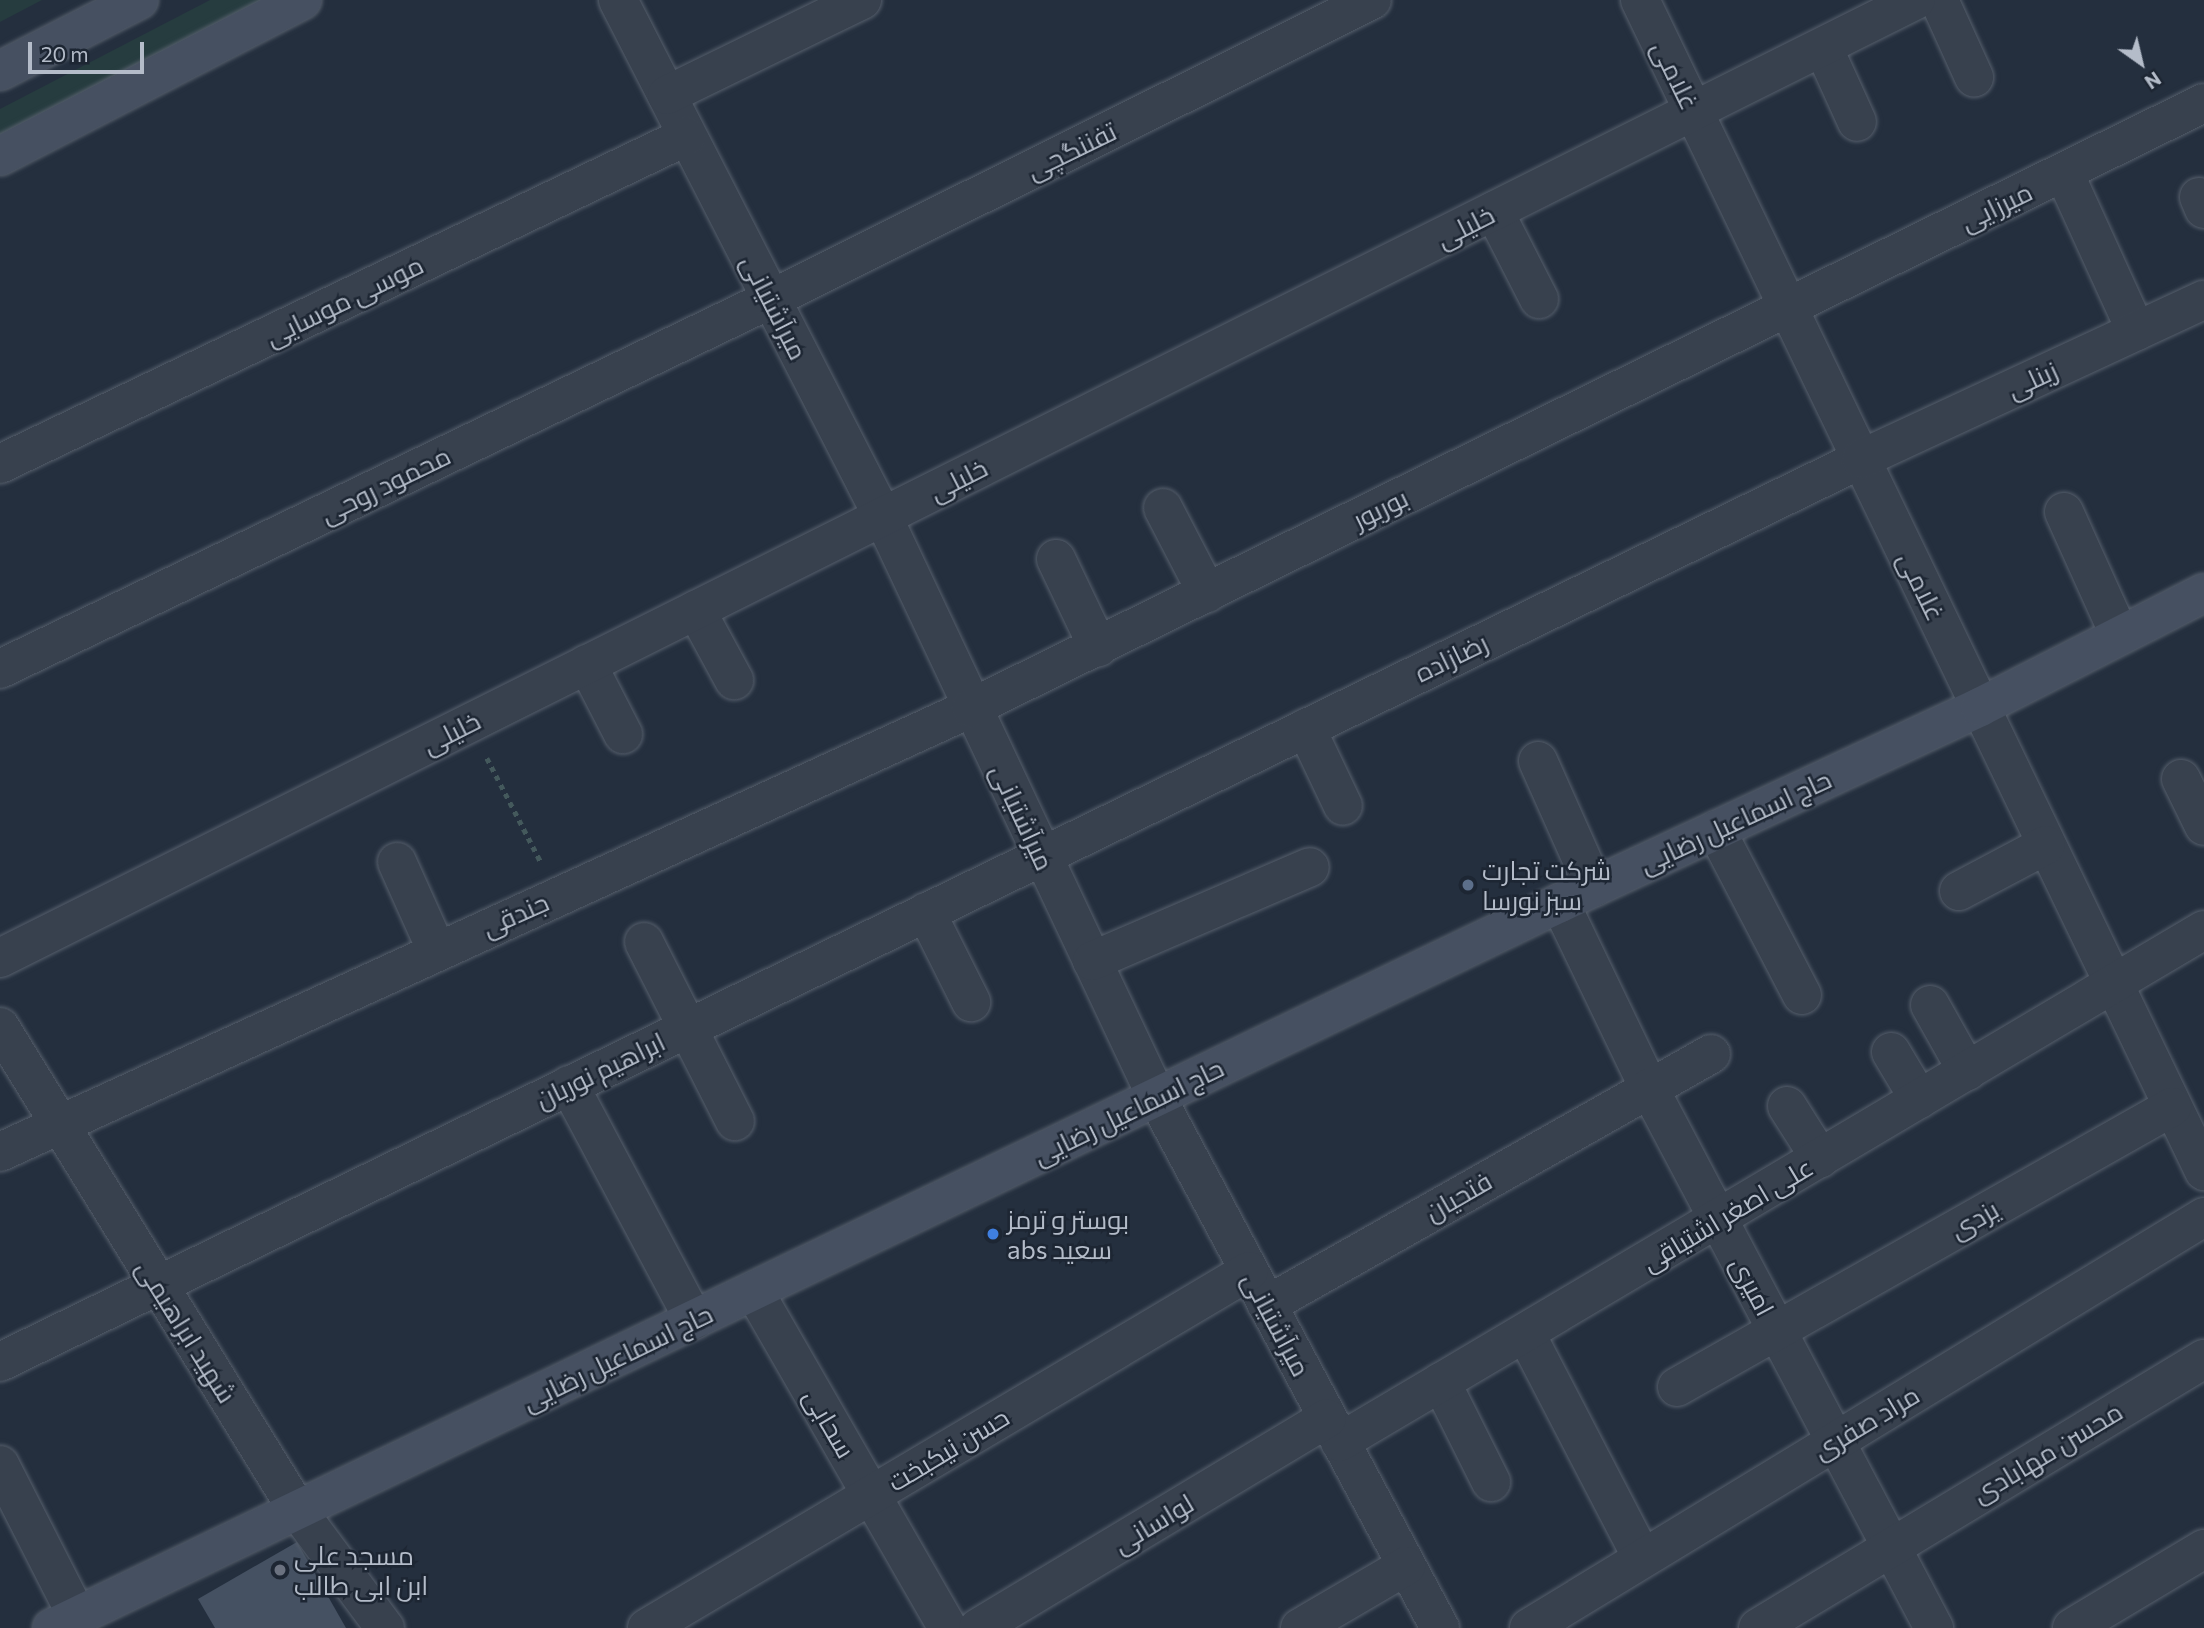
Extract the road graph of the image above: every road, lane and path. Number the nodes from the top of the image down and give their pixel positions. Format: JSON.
{"nodes":[{"id":1,"x":139,"y":0,"type":"edge"},
{"id":2,"x":302,"y":0,"type":"edge"},
{"id":3,"x":618,"y":0,"type":"edge"},
{"id":4,"x":862,"y":0,"type":"edge"},
{"id":5,"x":1372,"y":0,"type":"edge"},
{"id":6,"x":1640,"y":0,"type":"edge"},
{"id":7,"x":1916,"y":0,"type":"edge"},
{"id":8,"x":1939,"y":0,"type":"edge"},
{"id":9,"x":1823,"y":47,"type":"junction"},
{"id":10,"x":0,"y":71,"type":"edge"},
{"id":11,"x":1974,"y":77,"type":"dead end"},
{"id":12,"x":667,"y":95,"type":"junction"},
{"id":13,"x":2204,"y":103,"type":"edge"},
{"id":14,"x":1694,"y":112,"type":"junction"},
{"id":15,"x":1857,"y":122,"type":"dead end"},
{"id":16,"x":687,"y":136,"type":"junction"},
{"id":17,"x":0,"y":156,"type":"edge"},
{"id":18,"x":2064,"y":173,"type":"junction"},
{"id":19,"x":1494,"y":211,"type":"junction"},
{"id":20,"x":771,"y":299,"type":"junction"},
{"id":21,"x":1539,"y":299,"type":"dead end"},
{"id":22,"x":2204,"y":300,"type":"edge"},
{"id":23,"x":1788,"y":309,"type":"junction"},
{"id":24,"x":2136,"y":331,"type":"junction"},
{"id":25,"x":1861,"y":459,"type":"junction"},
{"id":26,"x":0,"y":464,"type":"edge"},
{"id":27,"x":1163,"y":508,"type":"dead end"},
{"id":28,"x":2064,"y":512,"type":"dead end"},
{"id":29,"x":883,"y":517,"type":"junction"},
{"id":30,"x":1056,"y":559,"type":"dead end"},
{"id":31,"x":1207,"y":593,"type":"junction"},
{"id":32,"x":2204,"y":593,"type":"edge"},
{"id":33,"x":696,"y":610,"type":"junction"},
{"id":34,"x":2119,"y":634,"type":"junction"},
{"id":35,"x":1098,"y":647,"type":"junction"},
{"id":36,"x":587,"y":664,"type":"junction"},
{"id":37,"x":0,"y":669,"type":"edge"},
{"id":38,"x":734,"y":680,"type":"dead end"},
{"id":39,"x":1980,"y":707,"type":"junction"},
{"id":40,"x":971,"y":708,"type":"junction"},
{"id":41,"x":469,"y":723,"type":"junction"},
{"id":42,"x":1306,"y":728,"type":"junction"},
{"id":43,"x":623,"y":734,"type":"dead end"},
{"id":44,"x":1538,"y":761,"type":"dead end"},
{"id":45,"x":2181,"y":779,"type":"dead end"},
{"id":46,"x":1343,"y":806,"type":"dead end"},
{"id":47,"x":2204,"y":826,"type":"edge"},
{"id":48,"x":1716,"y":830,"type":"junction"},
{"id":49,"x":2046,"y":845,"type":"junction"},
{"id":50,"x":1042,"y":856,"type":"junction"},
{"id":51,"x":397,"y":862,"type":"dead end"},
{"id":52,"x":1311,"y":867,"type":"dead end"},
{"id":53,"x":1594,"y":887,"type":"junction"},
{"id":54,"x":1959,"y":891,"type":"dead end"},
{"id":55,"x":558,"y":894,"type":"junction"},
{"id":56,"x":1560,"y":903,"type":"junction"},
{"id":57,"x":926,"y":912,"type":"junction"},
{"id":58,"x":2204,"y":930,"type":"edge"},
{"id":59,"x":644,"y":942,"type":"dead end"},
{"id":60,"x":436,"y":950,"type":"junction"},
{"id":61,"x":0,"y":958,"type":"edge"},
{"id":62,"x":1091,"y":961,"type":"junction"},
{"id":63,"x":2113,"y":985,"type":"junction"},
{"id":64,"x":1802,"y":995,"type":"dead end"},
{"id":65,"x":971,"y":1002,"type":"dead end"},
{"id":66,"x":1930,"y":1005,"type":"dead end"},
{"id":67,"x":0,"y":1027,"type":"edge"},
{"id":68,"x":686,"y":1029,"type":"junction"},
{"id":69,"x":1891,"y":1052,"type":"dead end"},
{"id":70,"x":1711,"y":1054,"type":"dead end"},
{"id":71,"x":1967,"y":1070,"type":"junction"},
{"id":72,"x":569,"y":1085,"type":"junction"},
{"id":73,"x":1649,"y":1088,"type":"junction"},
{"id":74,"x":1157,"y":1098,"type":"junction"},
{"id":75,"x":1919,"y":1099,"type":"junction"},
{"id":76,"x":1787,"y":1106,"type":"dead end"},
{"id":77,"x":2172,"y":1107,"type":"junction"},
{"id":78,"x":735,"y":1121,"type":"dead end"},
{"id":79,"x":59,"y":1122,"type":"junction"},
{"id":80,"x":0,"y":1152,"type":"edge"},
{"id":81,"x":1820,"y":1158,"type":"junction"},
{"id":82,"x":2204,"y":1171,"type":"edge"},
{"id":83,"x":2204,"y":1217,"type":"edge"},
{"id":84,"x":1719,"y":1221,"type":"junction"},
{"id":85,"x":1249,"y":1270,"type":"junction"},
{"id":86,"x":159,"y":1284,"type":"junction"},
{"id":87,"x":754,"y":1291,"type":"junction"},
{"id":88,"x":1267,"y":1305,"type":"junction"},
{"id":89,"x":694,"y":1320,"type":"junction"},
{"id":90,"x":1777,"y":1331,"type":"junction"},
{"id":91,"x":1526,"y":1334,"type":"junction"},
{"id":92,"x":2204,"y":1359,"type":"edge"},
{"id":93,"x":0,"y":1362,"type":"edge"},
{"id":94,"x":1441,"y":1382,"type":"junction"},
{"id":95,"x":1677,"y":1387,"type":"dead end"},
{"id":96,"x":1334,"y":1430,"type":"junction"},
{"id":97,"x":1835,"y":1441,"type":"junction"},
{"id":98,"x":0,"y":1465,"type":"edge"},
{"id":99,"x":1490,"y":1482,"type":"dead end"},
{"id":100,"x":872,"y":1495,"type":"junction"},
{"id":101,"x":298,"y":1511,"type":"junction"},
{"id":102,"x":1890,"y":1546,"type":"junction"},
{"id":103,"x":2202,"y":1556,"type":"edge"},
{"id":104,"x":1642,"y":1558,"type":"junction"},
{"id":105,"x":1406,"y":1566,"type":"junction"},
{"id":106,"x":2110,"y":1618,"type":"edge"},
{"id":107,"x":64,"y":1622,"type":"edge"},
{"id":108,"x":385,"y":1628,"type":"edge"},
{"id":109,"x":647,"y":1628,"type":"edge"},
{"id":110,"x":948,"y":1628,"type":"edge"},
{"id":111,"x":978,"y":1628,"type":"edge"},
{"id":112,"x":1300,"y":1628,"type":"edge"},
{"id":113,"x":1440,"y":1628,"type":"edge"},
{"id":114,"x":1529,"y":1628,"type":"edge"},
{"id":115,"x":1758,"y":1628,"type":"edge"},
{"id":116,"x":1934,"y":1628,"type":"edge"},
{"id":117,"x":2071,"y":1628,"type":"edge"}],
"edges":[{"from":1,"to":10,"type":"main road"},
{"from":2,"to":17,"type":"main road"},
{"from":3,"to":12,"type":"street","name":"میرآشتیانی"},
{"from":4,"to":12,"type":"street"},
{"from":5,"to":20,"type":"street","name":"تفننگچی"},
{"from":6,"to":14,"type":"street","name":"غلامی"},
{"from":7,"to":9,"type":"street","name":"خلیلی"},
{"from":8,"to":11,"type":"street"},
{"from":9,"to":14,"type":"street","name":"خلیلی"},
{"from":9,"to":15,"type":"street"},
{"from":12,"to":16,"type":"street","name":"میرآشتیانی"},
{"from":13,"to":18,"type":"street","name":"میرزایی"},
{"from":14,"to":19,"type":"street","name":"خلیلی"},
{"from":14,"to":23,"type":"street","name":"غلامی"},
{"from":16,"to":20,"type":"street","name":"میرآشتیانی"},
{"from":16,"to":26,"type":"street","name":"موسی موسایی"},
{"from":18,"to":23,"type":"street","name":"میرزایی"},
{"from":18,"to":24,"type":"street"},
{"from":19,"to":21,"type":"street"},
{"from":19,"to":29,"type":"street","name":"خلیلی"},
{"from":20,"to":29,"type":"street","name":"میرآشتیانی"},
{"from":20,"to":37,"type":"street","name":"محمود روحی"},
{"from":22,"to":24,"type":"street","name":"زینلی"},
{"from":23,"to":25,"type":"street","name":"غلامی"},
{"from":23,"to":31,"type":"street","name":"بوربور"},
{"from":24,"to":25,"type":"street","name":"زینلی"},
{"from":25,"to":39,"type":"street","name":"غلامی"},
{"from":25,"to":42,"type":"street","name":"رضازاده"},
{"from":27,"to":31,"type":"street"},
{"from":28,"to":34,"type":"street"},
{"from":29,"to":33,"type":"street","name":"خلیلی"},
{"from":29,"to":40,"type":"street","name":"میرآشتیانی"},
{"from":30,"to":35,"type":"street"},
{"from":31,"to":35,"type":"street","name":"بوربور"},
{"from":32,"to":34,"type":"main road","name":"حاج اسماعیل رضایی"},
{"from":33,"to":36,"type":"street","name":"خلیلی"},
{"from":33,"to":38,"type":"street"},
{"from":34,"to":39,"type":"main road","name":"حاج اسماعیل رضایی"},
{"from":35,"to":40,"type":"street","name":"بوربور"},
{"from":36,"to":41,"type":"street","name":"خلیلی"},
{"from":36,"to":43,"type":"street"},
{"from":39,"to":48,"type":"main road","name":"حاج اسماعیل رضایی"},
{"from":39,"to":49,"type":"street","name":"غلامی"},
{"from":40,"to":50,"type":"street","name":"میرآشتیانی"},
{"from":40,"to":55,"type":"street","name":"جندقی"},
{"from":41,"to":55,"type":"path"},
{"from":41,"to":61,"type":"street","name":"خلیلی"},
{"from":42,"to":46,"type":"street"},
{"from":42,"to":50,"type":"street","name":"رضازاده"},
{"from":44,"to":53,"type":"street"},
{"from":45,"to":47,"type":"street"},
{"from":48,"to":53,"type":"main road","name":"حاج اسماعیل رضایی"},
{"from":48,"to":64,"type":"street"},
{"from":49,"to":54,"type":"street"},
{"from":49,"to":63,"type":"street","name":"غلامی"},
{"from":50,"to":57,"type":"street","name":"ابراهیم نوریان"},
{"from":50,"to":62,"type":"street","name":"میرآشتیانی"},
{"from":51,"to":60,"type":"street"},
{"from":52,"to":62,"type":"street"},
{"from":53,"to":56,"type":"main road","name":"حاج اسماعیل رضایی"},
{"from":55,"to":60,"type":"street","name":"جندقی"},
{"from":56,"to":73,"type":"street","name":"امیری"},
{"from":56,"to":74,"type":"main road","name":"حاج اسماعیل رضایی"},
{"from":57,"to":65,"type":"street"},
{"from":57,"to":68,"type":"street","name":"ابراهیم نوریان"},
{"from":58,"to":63,"type":"street","name":"علی اصغر اشتیاقی"},
{"from":59,"to":68,"type":"street"},
{"from":60,"to":79,"type":"street","name":"جندقی"},
{"from":62,"to":74,"type":"street","name":"میرآشتیانی"},
{"from":63,"to":71,"type":"street","name":"علی اصغر اشتیاقی"},
{"from":63,"to":77,"type":"street","name":"غلامی"},
{"from":66,"to":71,"type":"street"},
{"from":67,"to":79,"type":"street","name":"شهید ابراهیمی"},
{"from":68,"to":72,"type":"street","name":"ابراهیم نوریان"},
{"from":68,"to":78,"type":"street"},
{"from":69,"to":75,"type":"street"},
{"from":70,"to":73,"type":"street","name":"فتحیان"},
{"from":71,"to":75,"type":"street","name":"علی اصغر اشتیاقی"},
{"from":72,"to":86,"type":"street","name":"ابراهیم نوریان"},
{"from":72,"to":89,"type":"street"},
{"from":73,"to":84,"type":"street","name":"امیری"},
{"from":73,"to":88,"type":"street","name":"فتحیان"},
{"from":74,"to":85,"type":"street","name":"میرآشتیانی"},
{"from":74,"to":87,"type":"main road","name":"حاج اسماعیل رضایی"},
{"from":75,"to":81,"type":"street","name":"علی اصغر اشتیاقی"},
{"from":76,"to":81,"type":"street"},
{"from":77,"to":82,"type":"street","name":"غلامی"},
{"from":77,"to":90,"type":"street","name":"یزدی"},
{"from":79,"to":80,"type":"street","name":"جندقی"},
{"from":79,"to":86,"type":"street","name":"شهید ابراهیمی"},
{"from":81,"to":84,"type":"street","name":"علی اصغر اشتیاقی"},
{"from":83,"to":97,"type":"street","name":"مراد صفری"},
{"from":84,"to":90,"type":"street","name":"امیری"},
{"from":84,"to":91,"type":"street","name":"علی اصغر اشتیاقی"},
{"from":85,"to":88,"type":"street","name":"میرآشتیانی"},
{"from":85,"to":100,"type":"street","name":"حسن نیکبخت"},
{"from":86,"to":93,"type":"street","name":"ابراهیم نوریان"},
{"from":86,"to":101,"type":"street","name":"شهید ابراهیمی"},
{"from":87,"to":89,"type":"main road","name":"حاج اسماعیل رضایی"},
{"from":87,"to":100,"type":"street","name":"سحابی"},
{"from":88,"to":96,"type":"street","name":"میرآشتیانی"},
{"from":89,"to":101,"type":"main road","name":"حاج اسماعیل رضایی"},
{"from":90,"to":95,"type":"street","name":"یزدی"},
{"from":90,"to":97,"type":"street","name":"امیری"},
{"from":91,"to":94,"type":"street","name":"علی اصغر اشتیاقی"},
{"from":91,"to":104,"type":"street"},
{"from":92,"to":102,"type":"street","name":"محسن مهابادی"},
{"from":94,"to":96,"type":"street","name":"علی اصغر اشتیاقی"},
{"from":94,"to":99,"type":"street"},
{"from":96,"to":105,"type":"street","name":"میرآشتیانی"},
{"from":96,"to":111,"type":"street","name":"لواسانی"},
{"from":97,"to":102,"type":"street","name":"امیری"},
{"from":97,"to":104,"type":"street","name":"مراد صفری"},
{"from":98,"to":107,"type":"street"},
{"from":100,"to":109,"type":"street","name":"حسن نیکبخت"},
{"from":100,"to":110,"type":"street","name":"سحابی"},
{"from":101,"to":107,"type":"main road","name":"حاج اسماعیل رضایی"},
{"from":101,"to":108,"type":"street","name":"شهید ابراهیمی"},
{"from":102,"to":115,"type":"street","name":"محسن مهابادی"},
{"from":102,"to":116,"type":"street","name":"امیری"},
{"from":103,"to":106,"type":"street"},
{"from":104,"to":114,"type":"street","name":"مراد صفری"},
{"from":105,"to":112,"type":"street"},
{"from":105,"to":113,"type":"street","name":"میرآشتیانی"},
{"from":106,"to":117,"type":"street"}]}
